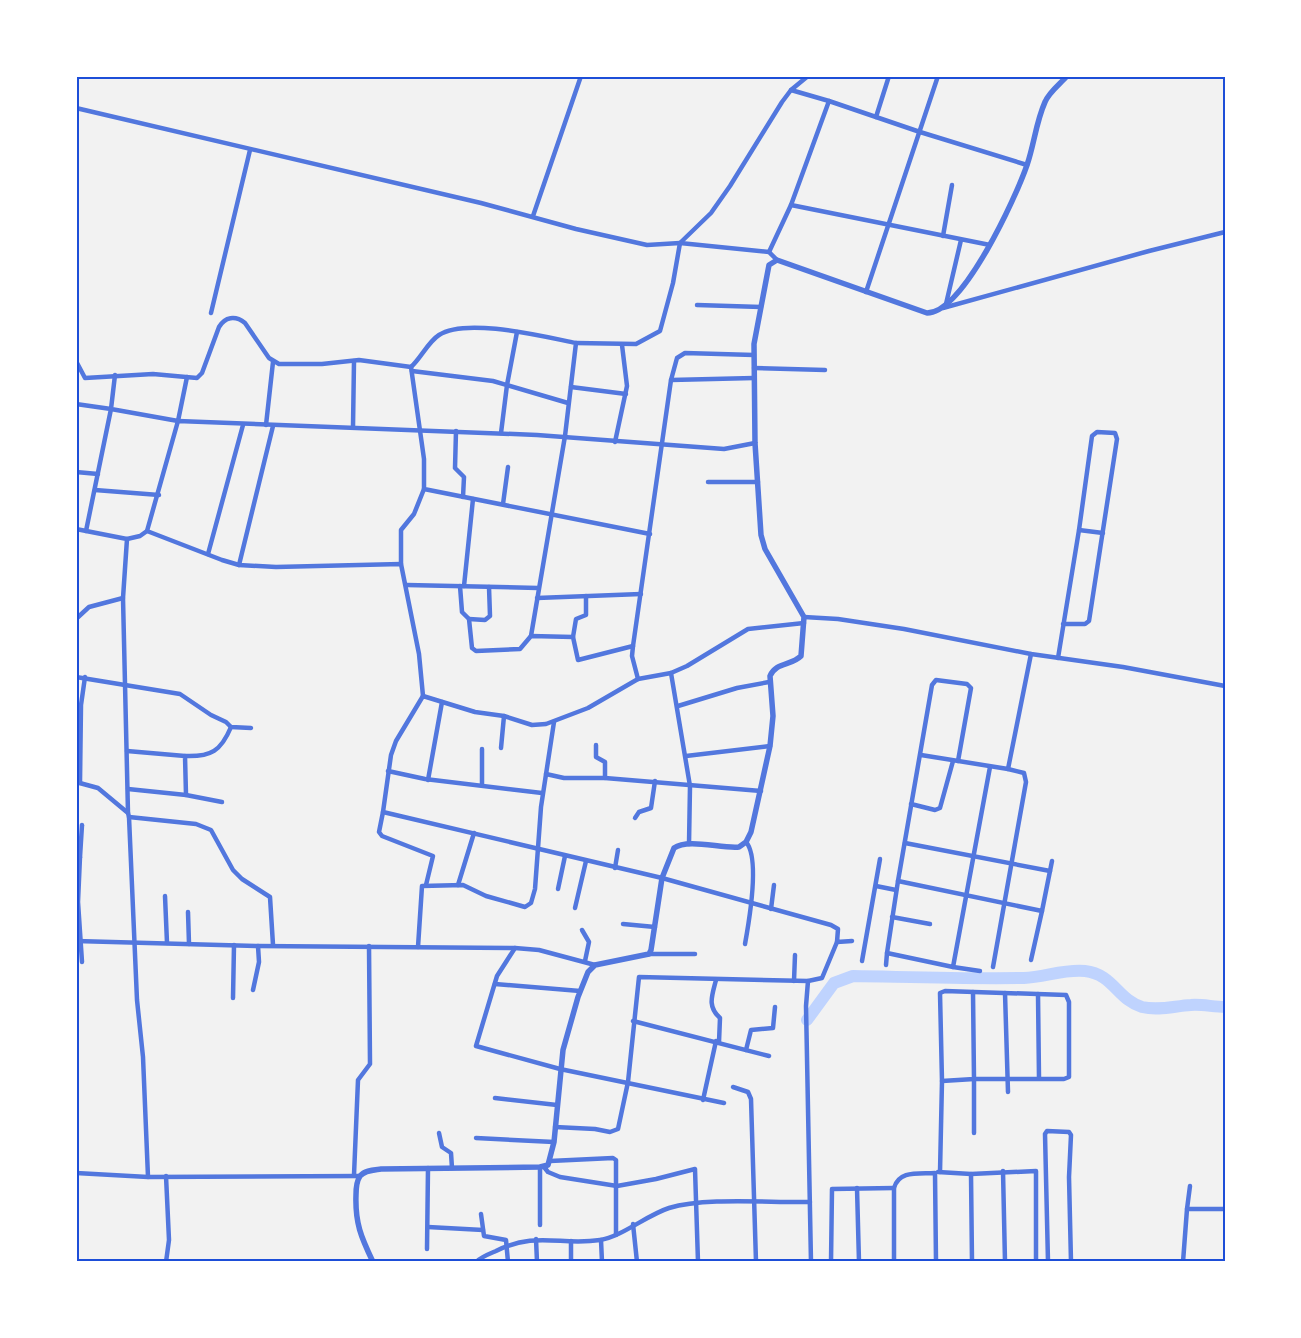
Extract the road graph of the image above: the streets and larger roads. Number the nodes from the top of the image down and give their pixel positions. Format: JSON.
{"nodes":[{"id":1,"x":581,"y":76,"type":"edge"},
{"id":2,"x":808,"y":76,"type":"edge"},
{"id":3,"x":889,"y":76,"type":"edge"},
{"id":4,"x":938,"y":76,"type":"edge"},
{"id":5,"x":1067,"y":76,"type":"edge"},
{"id":6,"x":791,"y":90,"type":"junction"},
{"id":7,"x":829,"y":101,"type":"junction"},
{"id":8,"x":76,"y":108,"type":"edge"},
{"id":9,"x":876,"y":117,"type":"junction"},
{"id":10,"x":920,"y":132,"type":"junction"},
{"id":11,"x":250,"y":150,"type":"junction"},
{"id":12,"x":1027,"y":165,"type":"junction"},
{"id":13,"x":952,"y":186,"type":"dead end"},
{"id":14,"x":791,"y":206,"type":"junction"},
{"id":15,"x":532,"y":216,"type":"junction"},
{"id":16,"x":888,"y":226,"type":"junction"},
{"id":17,"x":1225,"y":232,"type":"edge"},
{"id":18,"x":943,"y":236,"type":"junction"},
{"id":19,"x":961,"y":240,"type":"junction"},
{"id":20,"x":680,"y":244,"type":"junction"},
{"id":21,"x":990,"y":245,"type":"junction"},
{"id":22,"x":769,"y":252,"type":"junction"},
{"id":23,"x":777,"y":260,"type":"junction"},
{"id":24,"x":866,"y":292,"type":"junction"},
{"id":25,"x":697,"y":305,"type":"dead end"},
{"id":26,"x":761,"y":306,"type":"junction"},
{"id":27,"x":944,"y":306,"type":"junction"},
{"id":28,"x":210,"y":313,"type":"dead end"},
{"id":29,"x":517,"y":332,"type":"junction"},
{"id":30,"x":576,"y":343,"type":"junction"},
{"id":31,"x":622,"y":345,"type":"junction"},
{"id":32,"x":754,"y":354,"type":"junction"},
{"id":33,"x":76,"y":361,"type":"edge"},
{"id":34,"x":354,"y":361,"type":"junction"},
{"id":35,"x":273,"y":362,"type":"junction"},
{"id":36,"x":754,"y":368,"type":"junction"},
{"id":37,"x":411,"y":369,"type":"junction"},
{"id":38,"x":825,"y":370,"type":"dead end"},
{"id":39,"x":115,"y":375,"type":"junction"},
{"id":40,"x":187,"y":377,"type":"junction"},
{"id":41,"x":754,"y":378,"type":"junction"},
{"id":42,"x":671,"y":380,"type":"junction"},
{"id":43,"x":507,"y":385,"type":"junction"},
{"id":44,"x":571,"y":387,"type":"junction"},
{"id":45,"x":626,"y":394,"type":"junction"},
{"id":46,"x":568,"y":403,"type":"junction"},
{"id":47,"x":76,"y":404,"type":"edge"},
{"id":48,"x":111,"y":409,"type":"junction"},
{"id":49,"x":178,"y":421,"type":"junction"},
{"id":50,"x":243,"y":425,"type":"junction"},
{"id":51,"x":266,"y":425,"type":"junction"},
{"id":52,"x":273,"y":426,"type":"junction"},
{"id":53,"x":354,"y":426,"type":"junction"},
{"id":54,"x":418,"y":429,"type":"junction"},
{"id":55,"x":456,"y":431,"type":"junction"},
{"id":56,"x":501,"y":433,"type":"junction"},
{"id":57,"x":565,"y":436,"type":"junction"},
{"id":58,"x":615,"y":442,"type":"junction"},
{"id":59,"x":755,"y":443,"type":"junction"},
{"id":60,"x":663,"y":445,"type":"junction"},
{"id":61,"x":508,"y":467,"type":"dead end"},
{"id":62,"x":76,"y":472,"type":"edge"},
{"id":63,"x":98,"y":474,"type":"junction"},
{"id":64,"x":708,"y":482,"type":"dead end"},
{"id":65,"x":758,"y":482,"type":"junction"},
{"id":66,"x":424,"y":489,"type":"junction"},
{"id":67,"x":95,"y":490,"type":"junction"},
{"id":68,"x":159,"y":495,"type":"junction"},
{"id":69,"x":463,"y":497,"type":"junction"},
{"id":70,"x":473,"y":499,"type":"junction"},
{"id":71,"x":503,"y":504,"type":"junction"},
{"id":72,"x":550,"y":515,"type":"junction"},
{"id":73,"x":76,"y":529,"type":"edge"},
{"id":74,"x":1079,"y":530,"type":"junction"},
{"id":75,"x":86,"y":531,"type":"junction"},
{"id":76,"x":147,"y":531,"type":"junction"},
{"id":77,"x":1103,"y":533,"type":"junction"},
{"id":78,"x":650,"y":534,"type":"junction"},
{"id":79,"x":127,"y":539,"type":"junction"},
{"id":80,"x":208,"y":554,"type":"junction"},
{"id":81,"x":401,"y":564,"type":"junction"},
{"id":82,"x":239,"y":565,"type":"junction"},
{"id":83,"x":407,"y":585,"type":"junction"},
{"id":84,"x":462,"y":586,"type":"junction"},
{"id":85,"x":489,"y":587,"type":"junction"},
{"id":86,"x":538,"y":588,"type":"junction"},
{"id":87,"x":641,"y":594,"type":"junction"},
{"id":88,"x":586,"y":596,"type":"junction"},
{"id":89,"x":123,"y":598,"type":"junction"},
{"id":90,"x":536,"y":598,"type":"junction"},
{"id":91,"x":76,"y":619,"type":"edge"},
{"id":92,"x":469,"y":619,"type":"junction"},
{"id":93,"x":804,"y":620,"type":"junction"},
{"id":94,"x":1063,"y":624,"type":"junction"},
{"id":95,"x":531,"y":636,"type":"junction"},
{"id":96,"x":573,"y":637,"type":"junction"},
{"id":97,"x":633,"y":646,"type":"junction"},
{"id":98,"x":1031,"y":654,"type":"junction"},
{"id":99,"x":1058,"y":658,"type":"junction"},
{"id":100,"x":671,"y":673,"type":"junction"},
{"id":101,"x":76,"y":677,"type":"edge"},
{"id":102,"x":85,"y":677,"type":"junction"},
{"id":103,"x":638,"y":679,"type":"junction"},
{"id":104,"x":769,"y":682,"type":"junction"},
{"id":105,"x":126,"y":686,"type":"junction"},
{"id":106,"x":1225,"y":686,"type":"edge"},
{"id":107,"x":423,"y":696,"type":"junction"},
{"id":108,"x":442,"y":702,"type":"junction"},
{"id":109,"x":678,"y":706,"type":"junction"},
{"id":110,"x":504,"y":716,"type":"junction"},
{"id":111,"x":554,"y":722,"type":"junction"},
{"id":112,"x":231,"y":727,"type":"junction"},
{"id":113,"x":251,"y":728,"type":"dead end"},
{"id":114,"x":78,"y":744,"type":"edge"},
{"id":115,"x":596,"y":745,"type":"dead end"},
{"id":116,"x":770,"y":746,"type":"junction"},
{"id":117,"x":501,"y":748,"type":"dead end"},
{"id":118,"x":482,"y":749,"type":"dead end"},
{"id":119,"x":127,"y":751,"type":"junction"},
{"id":120,"x":185,"y":756,"type":"junction"},
{"id":121,"x":686,"y":756,"type":"junction"},
{"id":122,"x":921,"y":756,"type":"junction"},
{"id":123,"x":956,"y":761,"type":"junction"},
{"id":124,"x":990,"y":767,"type":"junction"},
{"id":125,"x":1008,"y":769,"type":"junction"},
{"id":126,"x":388,"y":771,"type":"junction"},
{"id":127,"x":546,"y":774,"type":"junction"},
{"id":128,"x":605,"y":778,"type":"junction"},
{"id":129,"x":428,"y":780,"type":"junction"},
{"id":130,"x":655,"y":781,"type":"junction"},
{"id":131,"x":78,"y":782,"type":"edge"},
{"id":132,"x":482,"y":785,"type":"junction"},
{"id":133,"x":690,"y":786,"type":"junction"},
{"id":134,"x":128,"y":789,"type":"junction"},
{"id":135,"x":761,"y":791,"type":"junction"},
{"id":136,"x":542,"y":793,"type":"junction"},
{"id":137,"x":186,"y":795,"type":"junction"},
{"id":138,"x":222,"y":802,"type":"dead end"},
{"id":139,"x":911,"y":804,"type":"junction"},
{"id":140,"x":383,"y":812,"type":"junction"},
{"id":141,"x":128,"y":815,"type":"junction"},
{"id":142,"x":635,"y":818,"type":"dead end"},
{"id":143,"x":82,"y":824,"type":"dead end"},
{"id":144,"x":474,"y":833,"type":"junction"},
{"id":145,"x":746,"y":842,"type":"junction"},
{"id":146,"x":905,"y":843,"type":"junction"},
{"id":147,"x":689,"y":844,"type":"junction"},
{"id":148,"x":537,"y":848,"type":"junction"},
{"id":149,"x":618,"y":850,"type":"dead end"},
{"id":150,"x":973,"y":855,"type":"junction"},
{"id":151,"x":565,"y":856,"type":"junction"},
{"id":152,"x":78,"y":857,"type":"edge"},
{"id":153,"x":880,"y":858,"type":"dead end"},
{"id":154,"x":586,"y":861,"type":"junction"},
{"id":155,"x":1052,"y":861,"type":"dead end"},
{"id":156,"x":1011,"y":863,"type":"junction"},
{"id":157,"x":615,"y":868,"type":"junction"},
{"id":158,"x":1050,"y":871,"type":"junction"},
{"id":159,"x":662,"y":878,"type":"junction"},
{"id":160,"x":898,"y":881,"type":"junction"},
{"id":161,"x":426,"y":885,"type":"junction"},
{"id":162,"x":458,"y":885,"type":"junction"},
{"id":163,"x":774,"y":885,"type":"dead end"},
{"id":164,"x":876,"y":886,"type":"junction"},
{"id":165,"x":558,"y":889,"type":"dead end"},
{"id":166,"x":896,"y":890,"type":"junction"},
{"id":167,"x":165,"y":896,"type":"dead end"},
{"id":168,"x":966,"y":896,"type":"junction"},
{"id":169,"x":1005,"y":903,"type":"junction"},
{"id":170,"x":751,"y":904,"type":"junction"},
{"id":171,"x":575,"y":908,"type":"dead end"},
{"id":172,"x":771,"y":909,"type":"junction"},
{"id":173,"x":1042,"y":911,"type":"junction"},
{"id":174,"x":188,"y":912,"type":"dead end"},
{"id":175,"x":892,"y":917,"type":"junction"},
{"id":176,"x":623,"y":924,"type":"dead end"},
{"id":177,"x":930,"y":924,"type":"dead end"},
{"id":178,"x":655,"y":927,"type":"junction"},
{"id":179,"x":582,"y":930,"type":"dead end"},
{"id":180,"x":78,"y":941,"type":"edge"},
{"id":181,"x":852,"y":941,"type":"dead end"},
{"id":182,"x":135,"y":942,"type":"junction"},
{"id":183,"x":837,"y":942,"type":"junction"},
{"id":184,"x":167,"y":943,"type":"junction"},
{"id":185,"x":189,"y":944,"type":"junction"},
{"id":186,"x":745,"y":944,"type":"dead end"},
{"id":187,"x":234,"y":945,"type":"junction"},
{"id":188,"x":273,"y":945,"type":"junction"},
{"id":189,"x":258,"y":946,"type":"junction"},
{"id":190,"x":369,"y":946,"type":"junction"},
{"id":191,"x":418,"y":947,"type":"junction"},
{"id":192,"x":515,"y":948,"type":"junction"},
{"id":193,"x":887,"y":953,"type":"junction"},
{"id":194,"x":649,"y":954,"type":"junction"},
{"id":195,"x":695,"y":954,"type":"dead end"},
{"id":196,"x":795,"y":955,"type":"dead end"},
{"id":197,"x":1031,"y":960,"type":"dead end"},
{"id":198,"x":862,"y":961,"type":"dead end"},
{"id":199,"x":82,"y":962,"type":"dead end"},
{"id":200,"x":585,"y":962,"type":"junction"},
{"id":201,"x":595,"y":965,"type":"junction"},
{"id":202,"x":886,"y":965,"type":"dead end"},
{"id":203,"x":953,"y":967,"type":"junction"},
{"id":204,"x":993,"y":968,"type":"dead end"},
{"id":205,"x":980,"y":971,"type":"dead end"},
{"id":206,"x":716,"y":980,"type":"junction"},
{"id":207,"x":794,"y":981,"type":"junction"},
{"id":208,"x":808,"y":981,"type":"junction"},
{"id":209,"x":495,"y":984,"type":"junction"},
{"id":210,"x":253,"y":990,"type":"dead end"},
{"id":211,"x":580,"y":991,"type":"junction"},
{"id":212,"x":973,"y":992,"type":"junction"},
{"id":213,"x":1006,"y":993,"type":"junction"},
{"id":214,"x":1038,"y":994,"type":"junction"},
{"id":215,"x":233,"y":998,"type":"dead end"},
{"id":216,"x":775,"y":1007,"type":"dead end"},
{"id":217,"x":634,"y":1022,"type":"junction"},
{"id":218,"x":717,"y":1042,"type":"junction"},
{"id":219,"x":746,"y":1050,"type":"junction"},
{"id":220,"x":769,"y":1056,"type":"dead end"},
{"id":221,"x":560,"y":1069,"type":"junction"},
{"id":222,"x":1039,"y":1078,"type":"junction"},
{"id":223,"x":974,"y":1079,"type":"junction"},
{"id":224,"x":1007,"y":1079,"type":"junction"},
{"id":225,"x":942,"y":1081,"type":"junction"},
{"id":226,"x":628,"y":1082,"type":"junction"},
{"id":227,"x":733,"y":1087,"type":"dead end"},
{"id":228,"x":1008,"y":1092,"type":"dead end"},
{"id":229,"x":495,"y":1098,"type":"dead end"},
{"id":230,"x":704,"y":1100,"type":"junction"},
{"id":231,"x":724,"y":1103,"type":"dead end"},
{"id":232,"x":557,"y":1105,"type":"junction"},
{"id":233,"x":555,"y":1127,"type":"junction"},
{"id":234,"x":439,"y":1133,"type":"dead end"},
{"id":235,"x":974,"y":1133,"type":"dead end"},
{"id":236,"x":476,"y":1138,"type":"dead end"},
{"id":237,"x":554,"y":1142,"type":"junction"},
{"id":238,"x":550,"y":1161,"type":"junction"},
{"id":239,"x":542,"y":1167,"type":"junction"},
{"id":240,"x":428,"y":1168,"type":"junction"},
{"id":241,"x":452,"y":1168,"type":"junction"},
{"id":242,"x":1003,"y":1171,"type":"junction"},
{"id":243,"x":937,"y":1172,"type":"junction"},
{"id":244,"x":76,"y":1173,"type":"edge"},
{"id":245,"x":971,"y":1174,"type":"junction"},
{"id":246,"x":357,"y":1175,"type":"junction"},
{"id":247,"x":166,"y":1176,"type":"junction"},
{"id":248,"x":148,"y":1177,"type":"junction"},
{"id":249,"x":617,"y":1186,"type":"junction"},
{"id":250,"x":1190,"y":1186,"type":"dead end"},
{"id":251,"x":857,"y":1188,"type":"junction"},
{"id":252,"x":894,"y":1188,"type":"junction"},
{"id":253,"x":810,"y":1202,"type":"junction"},
{"id":254,"x":696,"y":1203,"type":"junction"},
{"id":255,"x":755,"y":1203,"type":"junction"},
{"id":256,"x":1187,"y":1208,"type":"junction"},
{"id":257,"x":1225,"y":1210,"type":"edge"},
{"id":258,"x":481,"y":1214,"type":"dead end"},
{"id":259,"x":632,"y":1224,"type":"junction"},
{"id":260,"x":540,"y":1225,"type":"dead end"},
{"id":261,"x":428,"y":1227,"type":"junction"},
{"id":262,"x":483,"y":1230,"type":"junction"},
{"id":263,"x":616,"y":1235,"type":"junction"},
{"id":264,"x":536,"y":1239,"type":"junction"},
{"id":265,"x":601,"y":1240,"type":"junction"},
{"id":266,"x":571,"y":1241,"type":"junction"},
{"id":267,"x":507,"y":1244,"type":"junction"},
{"id":268,"x":427,"y":1249,"type":"dead end"},
{"id":269,"x":166,"y":1262,"type":"edge"},
{"id":270,"x":373,"y":1262,"type":"edge"},
{"id":271,"x":476,"y":1262,"type":"edge"},
{"id":272,"x":508,"y":1262,"type":"edge"},
{"id":273,"x":537,"y":1262,"type":"edge"},
{"id":274,"x":571,"y":1262,"type":"edge"},
{"id":275,"x":602,"y":1262,"type":"edge"},
{"id":276,"x":637,"y":1262,"type":"edge"},
{"id":277,"x":698,"y":1262,"type":"edge"},
{"id":278,"x":756,"y":1262,"type":"edge"},
{"id":279,"x":811,"y":1262,"type":"edge"},
{"id":280,"x":831,"y":1262,"type":"edge"},
{"id":281,"x":859,"y":1262,"type":"edge"},
{"id":282,"x":894,"y":1262,"type":"edge"},
{"id":283,"x":936,"y":1262,"type":"edge"},
{"id":284,"x":972,"y":1262,"type":"edge"},
{"id":285,"x":1005,"y":1262,"type":"edge"},
{"id":286,"x":1036,"y":1262,"type":"edge"},
{"id":287,"x":1048,"y":1262,"type":"edge"},
{"id":288,"x":1071,"y":1262,"type":"edge"},
{"id":289,"x":1183,"y":1262,"type":"edge"}],
"edges":[{"from":1,"to":15,"type":"street"},
{"from":2,"to":6,"type":"street"},
{"from":3,"to":9,"type":"street"},
{"from":4,"to":10,"type":"street"},
{"from":5,"to":12,"type":"street"},
{"from":6,"to":7,"type":"street"},
{"from":6,"to":20,"type":"street"},
{"from":7,"to":9,"type":"street"},
{"from":7,"to":14,"type":"street"},
{"from":8,"to":11,"type":"street"},
{"from":9,"to":10,"type":"street"},
{"from":10,"to":12,"type":"street"},
{"from":10,"to":16,"type":"street"},
{"from":11,"to":15,"type":"street"},
{"from":11,"to":28,"type":"street"},
{"from":12,"to":21,"type":"street"},
{"from":13,"to":18,"type":"street"},
{"from":14,"to":16,"type":"street"},
{"from":14,"to":22,"type":"street"},
{"from":15,"to":20,"type":"street"},
{"from":16,"to":18,"type":"street"},
{"from":16,"to":24,"type":"street"},
{"from":17,"to":27,"type":"street"},
{"from":18,"to":19,"type":"street"},
{"from":19,"to":21,"type":"street"},
{"from":19,"to":27,"type":"street"},
{"from":20,"to":22,"type":"street"},
{"from":20,"to":31,"type":"street"},
{"from":21,"to":27,"type":"street"},
{"from":22,"to":23,"type":"street"},
{"from":23,"to":24,"type":"street"},
{"from":23,"to":26,"type":"street"},
{"from":24,"to":27,"type":"street"},
{"from":25,"to":26,"type":"street"},
{"from":26,"to":32,"type":"street"},
{"from":29,"to":30,"type":"street"},
{"from":29,"to":37,"type":"street"},
{"from":29,"to":43,"type":"street"},
{"from":30,"to":31,"type":"street"},
{"from":30,"to":44,"type":"street"},
{"from":31,"to":45,"type":"street"},
{"from":32,"to":36,"type":"street"},
{"from":32,"to":42,"type":"street"},
{"from":33,"to":39,"type":"street"},
{"from":34,"to":35,"type":"street"},
{"from":34,"to":37,"type":"street"},
{"from":34,"to":53,"type":"street"},
{"from":35,"to":40,"type":"street"},
{"from":35,"to":51,"type":"street"},
{"from":36,"to":38,"type":"street"},
{"from":36,"to":41,"type":"street"},
{"from":37,"to":43,"type":"street"},
{"from":37,"to":54,"type":"street"},
{"from":39,"to":40,"type":"street"},
{"from":39,"to":48,"type":"street"},
{"from":40,"to":49,"type":"street"},
{"from":41,"to":42,"type":"street"},
{"from":41,"to":59,"type":"street"},
{"from":42,"to":60,"type":"street"},
{"from":43,"to":46,"type":"street"},
{"from":43,"to":56,"type":"street"},
{"from":44,"to":45,"type":"street"},
{"from":44,"to":46,"type":"street"},
{"from":45,"to":58,"type":"street"},
{"from":46,"to":57,"type":"street"},
{"from":47,"to":48,"type":"street"},
{"from":48,"to":49,"type":"street"},
{"from":48,"to":63,"type":"street"},
{"from":49,"to":50,"type":"street"},
{"from":49,"to":68,"type":"street"},
{"from":50,"to":51,"type":"street"},
{"from":50,"to":80,"type":"street"},
{"from":51,"to":52,"type":"street"},
{"from":52,"to":53,"type":"street"},
{"from":52,"to":82,"type":"street"},
{"from":53,"to":54,"type":"street"},
{"from":54,"to":55,"type":"street"},
{"from":54,"to":66,"type":"street"},
{"from":55,"to":56,"type":"street"},
{"from":55,"to":69,"type":"street"},
{"from":56,"to":57,"type":"street"},
{"from":57,"to":58,"type":"street"},
{"from":57,"to":72,"type":"street"},
{"from":58,"to":60,"type":"street"},
{"from":59,"to":60,"type":"street"},
{"from":59,"to":65,"type":"street"},
{"from":60,"to":78,"type":"street"},
{"from":61,"to":71,"type":"street"},
{"from":62,"to":63,"type":"street"},
{"from":63,"to":67,"type":"street"},
{"from":64,"to":65,"type":"street"},
{"from":65,"to":93,"type":"street"},
{"from":66,"to":69,"type":"street"},
{"from":66,"to":81,"type":"street"},
{"from":67,"to":68,"type":"street"},
{"from":67,"to":75,"type":"street"},
{"from":68,"to":76,"type":"street"},
{"from":69,"to":70,"type":"street"},
{"from":70,"to":71,"type":"street"},
{"from":70,"to":84,"type":"street"},
{"from":71,"to":72,"type":"street"},
{"from":72,"to":78,"type":"street"},
{"from":72,"to":86,"type":"street"},
{"from":73,"to":75,"type":"street"},
{"from":74,"to":77,"type":"street"},
{"from":74,"to":77,"type":"street"},
{"from":74,"to":94,"type":"street"},
{"from":75,"to":79,"type":"street"},
{"from":76,"to":79,"type":"street"},
{"from":76,"to":80,"type":"street"},
{"from":77,"to":94,"type":"street"},
{"from":78,"to":87,"type":"street"},
{"from":79,"to":89,"type":"street"},
{"from":80,"to":82,"type":"street"},
{"from":81,"to":82,"type":"street"},
{"from":81,"to":83,"type":"street"},
{"from":83,"to":84,"type":"street"},
{"from":83,"to":107,"type":"street"},
{"from":84,"to":85,"type":"street"},
{"from":84,"to":92,"type":"street"},
{"from":85,"to":86,"type":"street"},
{"from":85,"to":92,"type":"street"},
{"from":86,"to":90,"type":"street"},
{"from":87,"to":88,"type":"street"},
{"from":87,"to":97,"type":"street"},
{"from":88,"to":90,"type":"street"},
{"from":88,"to":96,"type":"street"},
{"from":89,"to":91,"type":"street"},
{"from":89,"to":105,"type":"street"},
{"from":90,"to":95,"type":"street"},
{"from":92,"to":95,"type":"street"},
{"from":93,"to":98,"type":"street"},
{"from":93,"to":100,"type":"street"},
{"from":93,"to":104,"type":"street"},
{"from":94,"to":99,"type":"street"},
{"from":95,"to":96,"type":"street"},
{"from":96,"to":97,"type":"street"},
{"from":97,"to":103,"type":"street"},
{"from":98,"to":99,"type":"street"},
{"from":98,"to":125,"type":"street"},
{"from":99,"to":106,"type":"street"},
{"from":100,"to":103,"type":"street"},
{"from":100,"to":109,"type":"street"},
{"from":101,"to":102,"type":"street"},
{"from":102,"to":105,"type":"street"},
{"from":102,"to":114,"type":"street"},
{"from":103,"to":111,"type":"street"},
{"from":104,"to":109,"type":"street"},
{"from":104,"to":116,"type":"street"},
{"from":105,"to":112,"type":"street"},
{"from":105,"to":119,"type":"street"},
{"from":107,"to":108,"type":"street"},
{"from":107,"to":126,"type":"street"},
{"from":108,"to":110,"type":"street"},
{"from":108,"to":129,"type":"street"},
{"from":109,"to":121,"type":"street"},
{"from":110,"to":111,"type":"street"},
{"from":110,"to":117,"type":"street"},
{"from":111,"to":127,"type":"street"},
{"from":112,"to":113,"type":"street"},
{"from":112,"to":120,"type":"street"},
{"from":114,"to":131,"type":"street"},
{"from":115,"to":128,"type":"street"},
{"from":116,"to":121,"type":"street"},
{"from":116,"to":135,"type":"street"},
{"from":118,"to":132,"type":"street"},
{"from":119,"to":120,"type":"street"},
{"from":119,"to":134,"type":"street"},
{"from":120,"to":137,"type":"street"},
{"from":121,"to":133,"type":"street"},
{"from":122,"to":123,"type":"street"},
{"from":122,"to":123,"type":"street"},
{"from":122,"to":139,"type":"street"},
{"from":123,"to":124,"type":"street"},
{"from":123,"to":139,"type":"street"},
{"from":124,"to":125,"type":"street"},
{"from":124,"to":150,"type":"street"},
{"from":125,"to":156,"type":"street"},
{"from":126,"to":129,"type":"street"},
{"from":126,"to":140,"type":"street"},
{"from":127,"to":128,"type":"street"},
{"from":127,"to":136,"type":"street"},
{"from":128,"to":130,"type":"street"},
{"from":129,"to":132,"type":"street"},
{"from":130,"to":133,"type":"street"},
{"from":130,"to":142,"type":"street"},
{"from":131,"to":141,"type":"street"},
{"from":132,"to":136,"type":"street"},
{"from":133,"to":135,"type":"street"},
{"from":133,"to":147,"type":"street"},
{"from":134,"to":137,"type":"street"},
{"from":134,"to":141,"type":"street"},
{"from":135,"to":145,"type":"street"},
{"from":136,"to":148,"type":"street"},
{"from":137,"to":138,"type":"street"},
{"from":139,"to":146,"type":"street"},
{"from":140,"to":144,"type":"street"},
{"from":140,"to":161,"type":"street"},
{"from":141,"to":182,"type":"street"},
{"from":141,"to":188,"type":"street"},
{"from":143,"to":152,"type":"street"},
{"from":144,"to":148,"type":"street"},
{"from":144,"to":162,"type":"street"},
{"from":145,"to":147,"type":"street"},
{"from":145,"to":170,"type":"street"},
{"from":146,"to":150,"type":"street"},
{"from":146,"to":160,"type":"street"},
{"from":147,"to":159,"type":"street"},
{"from":148,"to":151,"type":"street"},
{"from":148,"to":162,"type":"street"},
{"from":149,"to":157,"type":"street"},
{"from":150,"to":156,"type":"street"},
{"from":150,"to":168,"type":"street"},
{"from":151,"to":154,"type":"street"},
{"from":151,"to":165,"type":"street"},
{"from":152,"to":180,"type":"street"},
{"from":153,"to":164,"type":"street"},
{"from":154,"to":157,"type":"street"},
{"from":154,"to":171,"type":"street"},
{"from":155,"to":158,"type":"street"},
{"from":156,"to":158,"type":"street"},
{"from":156,"to":169,"type":"street"},
{"from":157,"to":159,"type":"street"},
{"from":158,"to":173,"type":"street"},
{"from":159,"to":170,"type":"street"},
{"from":159,"to":178,"type":"street"},
{"from":160,"to":166,"type":"street"},
{"from":160,"to":168,"type":"street"},
{"from":161,"to":162,"type":"street"},
{"from":161,"to":191,"type":"street"},
{"from":163,"to":172,"type":"street"},
{"from":164,"to":166,"type":"street"},
{"from":164,"to":198,"type":"street"},
{"from":166,"to":175,"type":"street"},
{"from":167,"to":184,"type":"street"},
{"from":168,"to":169,"type":"street"},
{"from":168,"to":203,"type":"street"},
{"from":169,"to":173,"type":"street"},
{"from":169,"to":204,"type":"street"},
{"from":170,"to":172,"type":"street"},
{"from":170,"to":186,"type":"street"},
{"from":172,"to":183,"type":"street"},
{"from":173,"to":197,"type":"street"},
{"from":174,"to":185,"type":"street"},
{"from":175,"to":177,"type":"street"},
{"from":175,"to":193,"type":"street"},
{"from":176,"to":178,"type":"street"},
{"from":178,"to":194,"type":"street"},
{"from":179,"to":200,"type":"street"},
{"from":180,"to":182,"type":"street"},
{"from":180,"to":199,"type":"street"},
{"from":181,"to":183,"type":"street"},
{"from":182,"to":184,"type":"street"},
{"from":182,"to":248,"type":"street"},
{"from":183,"to":208,"type":"street"},
{"from":184,"to":185,"type":"street"},
{"from":185,"to":187,"type":"street"},
{"from":187,"to":189,"type":"street"},
{"from":187,"to":215,"type":"street"},
{"from":188,"to":189,"type":"street"},
{"from":188,"to":190,"type":"street"},
{"from":189,"to":210,"type":"street"},
{"from":190,"to":191,"type":"street"},
{"from":190,"to":246,"type":"street"},
{"from":191,"to":192,"type":"street"},
{"from":192,"to":200,"type":"street"},
{"from":192,"to":209,"type":"street"},
{"from":193,"to":202,"type":"street"},
{"from":193,"to":203,"type":"street"},
{"from":194,"to":195,"type":"street"},
{"from":194,"to":201,"type":"street"},
{"from":196,"to":207,"type":"street"},
{"from":200,"to":201,"type":"street"},
{"from":201,"to":211,"type":"street"},
{"from":203,"to":205,"type":"street"},
{"from":206,"to":207,"type":"street"},
{"from":206,"to":217,"type":"street"},
{"from":206,"to":218,"type":"street"},
{"from":207,"to":208,"type":"street"},
{"from":208,"to":253,"type":"street"},
{"from":209,"to":211,"type":"street"},
{"from":209,"to":221,"type":"street"},
{"from":211,"to":221,"type":"street"},
{"from":212,"to":213,"type":"street"},
{"from":212,"to":223,"type":"street"},
{"from":212,"to":225,"type":"street"},
{"from":213,"to":214,"type":"street"},
{"from":213,"to":224,"type":"street"},
{"from":214,"to":222,"type":"street"},
{"from":214,"to":222,"type":"street"},
{"from":216,"to":219,"type":"street"},
{"from":217,"to":218,"type":"street"},
{"from":217,"to":226,"type":"street"},
{"from":218,"to":219,"type":"street"},
{"from":218,"to":230,"type":"street"},
{"from":219,"to":220,"type":"street"},
{"from":221,"to":226,"type":"street"},
{"from":221,"to":232,"type":"street"},
{"from":222,"to":224,"type":"street"},
{"from":223,"to":224,"type":"street"},
{"from":223,"to":225,"type":"street"},
{"from":223,"to":235,"type":"street"},
{"from":224,"to":228,"type":"street"},
{"from":225,"to":243,"type":"street"},
{"from":226,"to":230,"type":"street"},
{"from":226,"to":233,"type":"street"},
{"from":227,"to":255,"type":"street"},
{"from":229,"to":232,"type":"street"},
{"from":230,"to":231,"type":"street"},
{"from":232,"to":233,"type":"street"},
{"from":233,"to":237,"type":"street"},
{"from":234,"to":241,"type":"street"},
{"from":236,"to":237,"type":"street"},
{"from":237,"to":238,"type":"street"},
{"from":238,"to":239,"type":"street"},
{"from":238,"to":249,"type":"street"},
{"from":239,"to":241,"type":"street"},
{"from":239,"to":249,"type":"street"},
{"from":239,"to":260,"type":"street"},
{"from":240,"to":241,"type":"street"},
{"from":240,"to":246,"type":"street"},
{"from":240,"to":261,"type":"street"},
{"from":242,"to":245,"type":"street"},
{"from":242,"to":285,"type":"street"},
{"from":242,"to":286,"type":"street"},
{"from":243,"to":245,"type":"street"},
{"from":243,"to":252,"type":"street"},
{"from":243,"to":283,"type":"street"},
{"from":244,"to":248,"type":"street"},
{"from":245,"to":284,"type":"street"},
{"from":246,"to":247,"type":"street"},
{"from":246,"to":270,"type":"street"},
{"from":247,"to":248,"type":"street"},
{"from":247,"to":269,"type":"street"},
{"from":249,"to":254,"type":"street"},
{"from":249,"to":263,"type":"street"},
{"from":250,"to":256,"type":"street"},
{"from":251,"to":252,"type":"street"},
{"from":251,"to":280,"type":"street"},
{"from":251,"to":281,"type":"street"},
{"from":252,"to":282,"type":"street"},
{"from":253,"to":255,"type":"street"},
{"from":253,"to":279,"type":"street"},
{"from":254,"to":255,"type":"street"},
{"from":254,"to":259,"type":"street"},
{"from":254,"to":277,"type":"street"},
{"from":255,"to":278,"type":"street"},
{"from":256,"to":257,"type":"street"},
{"from":256,"to":289,"type":"street"},
{"from":258,"to":262,"type":"street"},
{"from":259,"to":263,"type":"street"},
{"from":259,"to":276,"type":"street"},
{"from":261,"to":262,"type":"street"},
{"from":261,"to":268,"type":"street"},
{"from":262,"to":267,"type":"street"},
{"from":263,"to":265,"type":"street"},
{"from":264,"to":266,"type":"street"},
{"from":264,"to":267,"type":"street"},
{"from":264,"to":273,"type":"street"},
{"from":265,"to":266,"type":"street"},
{"from":265,"to":275,"type":"street"},
{"from":266,"to":274,"type":"street"},
{"from":267,"to":271,"type":"street"},
{"from":267,"to":272,"type":"street"},
{"from":287,"to":288,"type":"street"}]}
